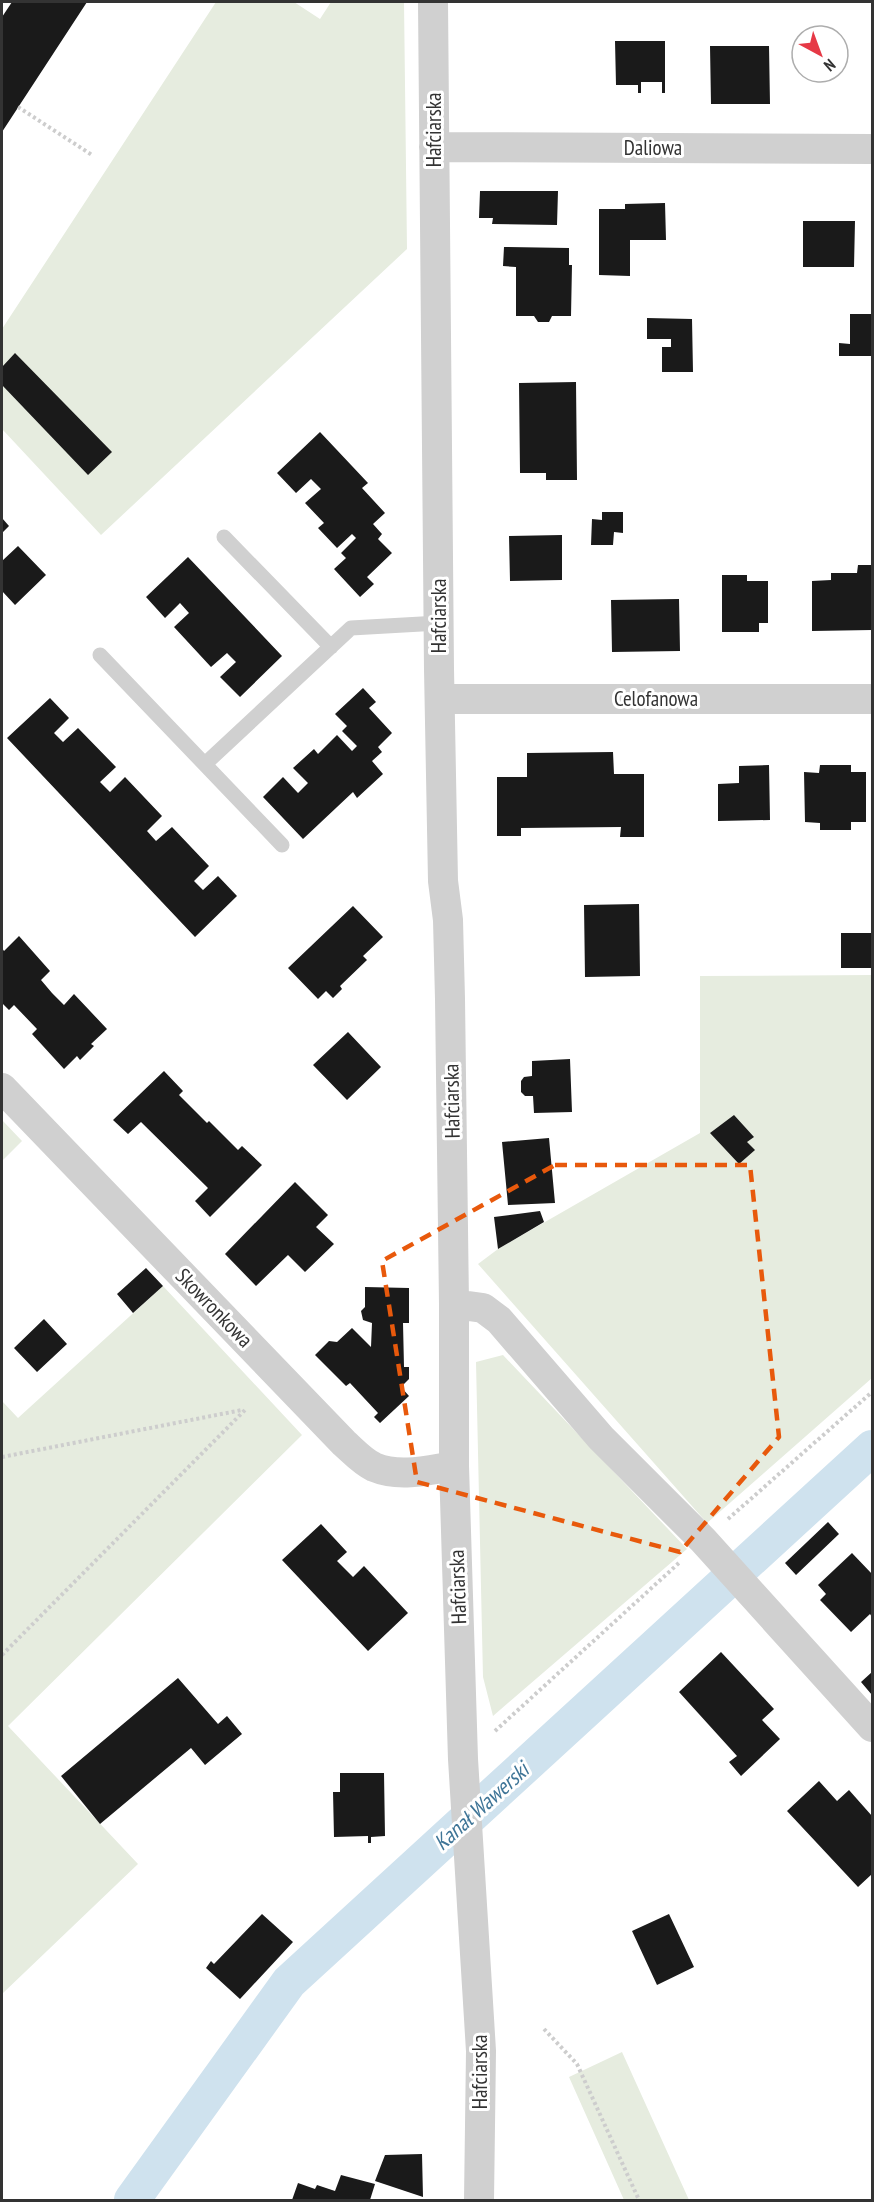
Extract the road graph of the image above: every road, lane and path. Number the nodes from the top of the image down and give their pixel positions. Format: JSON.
{"nodes":[{"id":1,"x":433,"y":2,"type":"edge"},
{"id":2,"x":18,"y":107,"type":"dead end"},
{"id":3,"x":434,"y":147,"type":"junction"},
{"id":4,"x":873,"y":149,"type":"edge"},
{"id":5,"x":92,"y":155,"type":"dead end"},
{"id":6,"x":224,"y":537,"type":"dead end"},
{"id":7,"x":439,"y":623,"type":"junction"},
{"id":8,"x":331,"y":647,"type":"junction"},
{"id":9,"x":100,"y":655,"type":"dead end"},
{"id":10,"x":440,"y":699,"type":"junction"},
{"id":11,"x":873,"y":699,"type":"edge"},
{"id":12,"x":205,"y":764,"type":"junction"},
{"id":13,"x":282,"y":845,"type":"dead end"},
{"id":14,"x":2,"y":1088,"type":"edge"},
{"id":15,"x":454,"y":1304,"type":"junction"},
{"id":16,"x":873,"y":1392,"type":"edge"},
{"id":17,"x":2,"y":1457,"type":"edge"},
{"id":18,"x":454,"y":1466,"type":"junction"},
{"id":19,"x":708,"y":1545,"type":"junction"},
{"id":20,"x":2,"y":1655,"type":"edge"},
{"id":21,"x":873,"y":1727,"type":"edge"},
{"id":22,"x":463,"y":1760,"type":"junction"},
{"id":23,"x":544,"y":2029,"type":"dead end"},
{"id":24,"x":479,"y":2200,"type":"edge"},
{"id":25,"x":639,"y":2200,"type":"edge"}],
"edges":[{"from":1,"to":3,"type":"street","name":"Hafciarska"},
{"from":2,"to":5,"type":"path"},
{"from":3,"to":4,"type":"street","name":"Daliowa"},
{"from":3,"to":7,"type":"street","name":"Hafciarska"},
{"from":6,"to":8,"type":"lane"},
{"from":7,"to":8,"type":"lane"},
{"from":7,"to":10,"type":"street","name":"Hafciarska"},
{"from":8,"to":12,"type":"lane"},
{"from":9,"to":12,"type":"lane"},
{"from":10,"to":11,"type":"street","name":"Celofanowa"},
{"from":10,"to":15,"type":"street","name":"Hafciarska"},
{"from":12,"to":13,"type":"lane"},
{"from":14,"to":18,"type":"street","name":"Skowronkowa"},
{"from":15,"to":18,"type":"street","name":"Hafciarska"},
{"from":15,"to":19,"type":"street"},
{"from":16,"to":19,"type":"path"},
{"from":17,"to":20,"type":"path"},
{"from":18,"to":22,"type":"street","name":"Hafciarska"},
{"from":19,"to":21,"type":"street"},
{"from":19,"to":22,"type":"path"},
{"from":22,"to":24,"type":"street","name":"Hafciarska"},
{"from":23,"to":25,"type":"path"}]}
